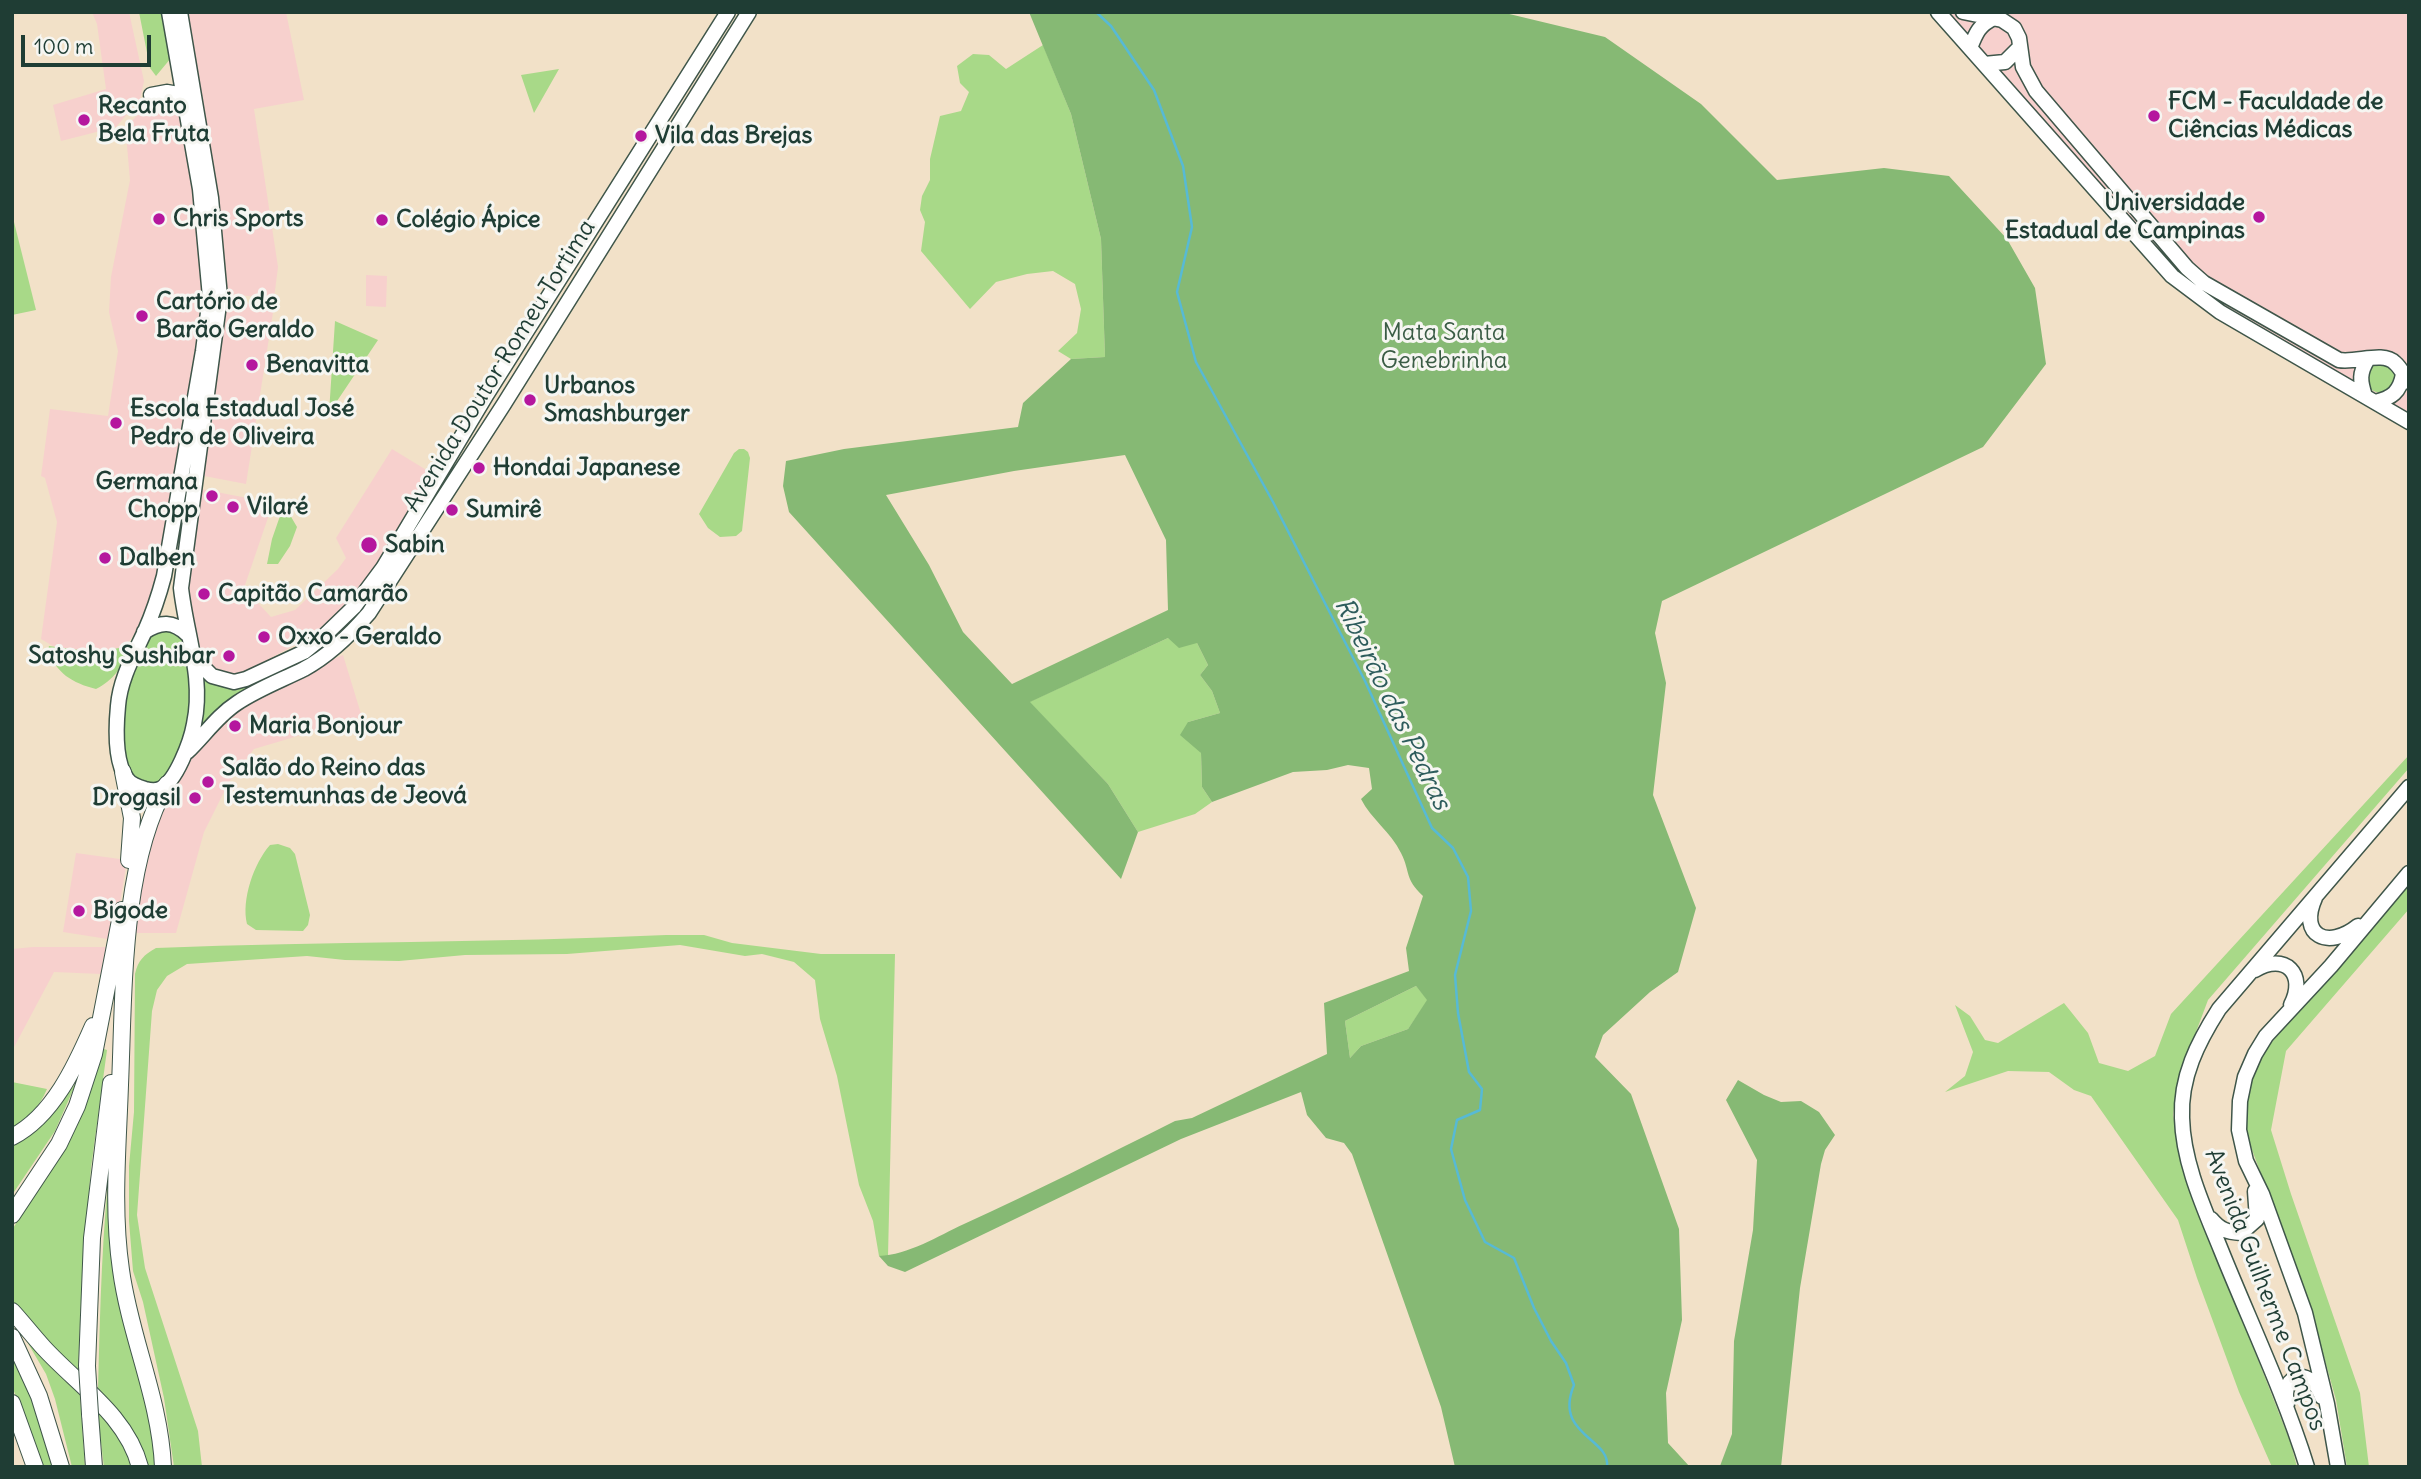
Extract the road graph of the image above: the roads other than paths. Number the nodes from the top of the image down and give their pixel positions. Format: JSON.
{"nodes":[{"id":1,"x":169,"y":12,"type":"edge"},
{"id":2,"x":180,"y":12,"type":"edge"},
{"id":3,"x":728,"y":12,"type":"edge"},
{"id":4,"x":749,"y":12,"type":"edge"},
{"id":5,"x":1938,"y":12,"type":"edge"},
{"id":6,"x":1963,"y":12,"type":"edge"},
{"id":7,"x":1994,"y":18,"type":"junction"},
{"id":8,"x":2020,"y":47,"type":"junction"},
{"id":9,"x":1970,"y":48,"type":"junction"},
{"id":10,"x":1984,"y":64,"type":"junction"},
{"id":11,"x":151,"y":95,"type":"dead end"},
{"id":12,"x":184,"y":95,"type":"junction"},
{"id":13,"x":2368,"y":359,"type":"junction"},
{"id":14,"x":2406,"y":378,"type":"edge"},
{"id":15,"x":2370,"y":399,"type":"junction"},
{"id":16,"x":2409,"y":422,"type":"edge"},
{"id":17,"x":176,"y":506,"type":"junction"},
{"id":18,"x":191,"y":510,"type":"junction"},
{"id":19,"x":145,"y":632,"type":"junction"},
{"id":20,"x":187,"y":634,"type":"junction"},
{"id":21,"x":195,"y":659,"type":"junction"},
{"id":22,"x":184,"y":756,"type":"junction"},
{"id":23,"x":123,"y":772,"type":"junction"},
{"id":24,"x":167,"y":783,"type":"junction"},
{"id":25,"x":2409,"y":786,"type":"edge"},
{"id":26,"x":2409,"y":873,"type":"edge"},
{"id":27,"x":2326,"y":883,"type":"junction"},
{"id":28,"x":2387,"y":899,"type":"junction"},
{"id":29,"x":2246,"y":977,"type":"junction"},
{"id":30,"x":125,"y":981,"type":"junction"},
{"id":31,"x":103,"y":1001,"type":"junction"},
{"id":32,"x":2288,"y":1012,"type":"junction"},
{"id":33,"x":12,"y":1136,"type":"edge"},
{"id":34,"x":2252,"y":1173,"type":"junction"},
{"id":35,"x":2204,"y":1209,"type":"junction"},
{"id":36,"x":12,"y":1214,"type":"edge"},
{"id":37,"x":12,"y":1311,"type":"edge"},
{"id":38,"x":12,"y":1337,"type":"edge"},
{"id":39,"x":12,"y":1403,"type":"edge"},
{"id":40,"x":2291,"y":1419,"type":"junction"},
{"id":41,"x":2330,"y":1421,"type":"junction"},
{"id":42,"x":35,"y":1467,"type":"edge"},
{"id":43,"x":61,"y":1467,"type":"edge"},
{"id":44,"x":94,"y":1467,"type":"edge"},
{"id":45,"x":140,"y":1467,"type":"edge"},
{"id":46,"x":163,"y":1467,"type":"edge"},
{"id":47,"x":2307,"y":1467,"type":"edge"},
{"id":48,"x":2338,"y":1467,"type":"edge"}],
"edges":[{"from":1,"to":12,"type":"main road"},
{"from":2,"to":18,"type":"main road"},
{"from":3,"to":21,"type":"main road","name":"Avenida Doutor Romeu Tortima"},
{"from":4,"to":22,"type":"main road","name":"Avenida Doutor Romeu Tortima"},
{"from":5,"to":9,"type":"main road"},
{"from":6,"to":7,"type":"main road"},
{"from":7,"to":8,"type":"main road"},
{"from":7,"to":9,"type":"main road"},
{"from":8,"to":10,"type":"main road"},
{"from":8,"to":13,"type":"main road"},
{"from":9,"to":10,"type":"main road"},
{"from":10,"to":15,"type":"main road"},
{"from":11,"to":12,"type":"main road"},
{"from":12,"to":17,"type":"main road"},
{"from":13,"to":14,"type":"main road"},
{"from":13,"to":15,"type":"main road"},
{"from":14,"to":15,"type":"main road"},
{"from":15,"to":16,"type":"main road"},
{"from":17,"to":18,"type":"main road"},
{"from":17,"to":19,"type":"main road"},
{"from":18,"to":20,"type":"main road"},
{"from":19,"to":20,"type":"main road"},
{"from":19,"to":23,"type":"main road"},
{"from":20,"to":21,"type":"main road"},
{"from":21,"to":22,"type":"main road"},
{"from":22,"to":24,"type":"main road"},
{"from":23,"to":24,"type":"main road"},
{"from":23,"to":31,"type":"highway"},
{"from":24,"to":30,"type":"highway"},
{"from":25,"to":27,"type":"main road","name":"Avenida Guilherme Campos"},
{"from":26,"to":28,"type":"main road","name":"Avenida Guilherme Campos"},
{"from":27,"to":28,"type":"main road"},
{"from":27,"to":29,"type":"main road","name":"Avenida Guilherme Campos"},
{"from":28,"to":32,"type":"main road","name":"Avenida Guilherme Campos"},
{"from":29,"to":32,"type":"main road"},
{"from":29,"to":35,"type":"main road","name":"Avenida Guilherme Campos"},
{"from":30,"to":44,"type":"highway","bridge":true},
{"from":30,"to":46,"type":"highway"},
{"from":31,"to":33,"type":"highway"},
{"from":31,"to":36,"type":"highway"},
{"from":32,"to":34,"type":"main road","name":"Avenida Guilherme Campos"},
{"from":34,"to":35,"type":"main road"},
{"from":34,"to":41,"type":"main road","name":"Avenida Guilherme Campos"},
{"from":35,"to":40,"type":"main road","name":"Avenida Guilherme Campos"},
{"from":37,"to":45,"type":"highway"},
{"from":38,"to":43,"type":"highway"},
{"from":39,"to":42,"type":"highway"},
{"from":40,"to":41,"type":"main road"},
{"from":40,"to":47,"type":"main road","name":"Avenida Guilherme Campos"},
{"from":41,"to":48,"type":"main road","name":"Avenida Guilherme Campos"}]}
